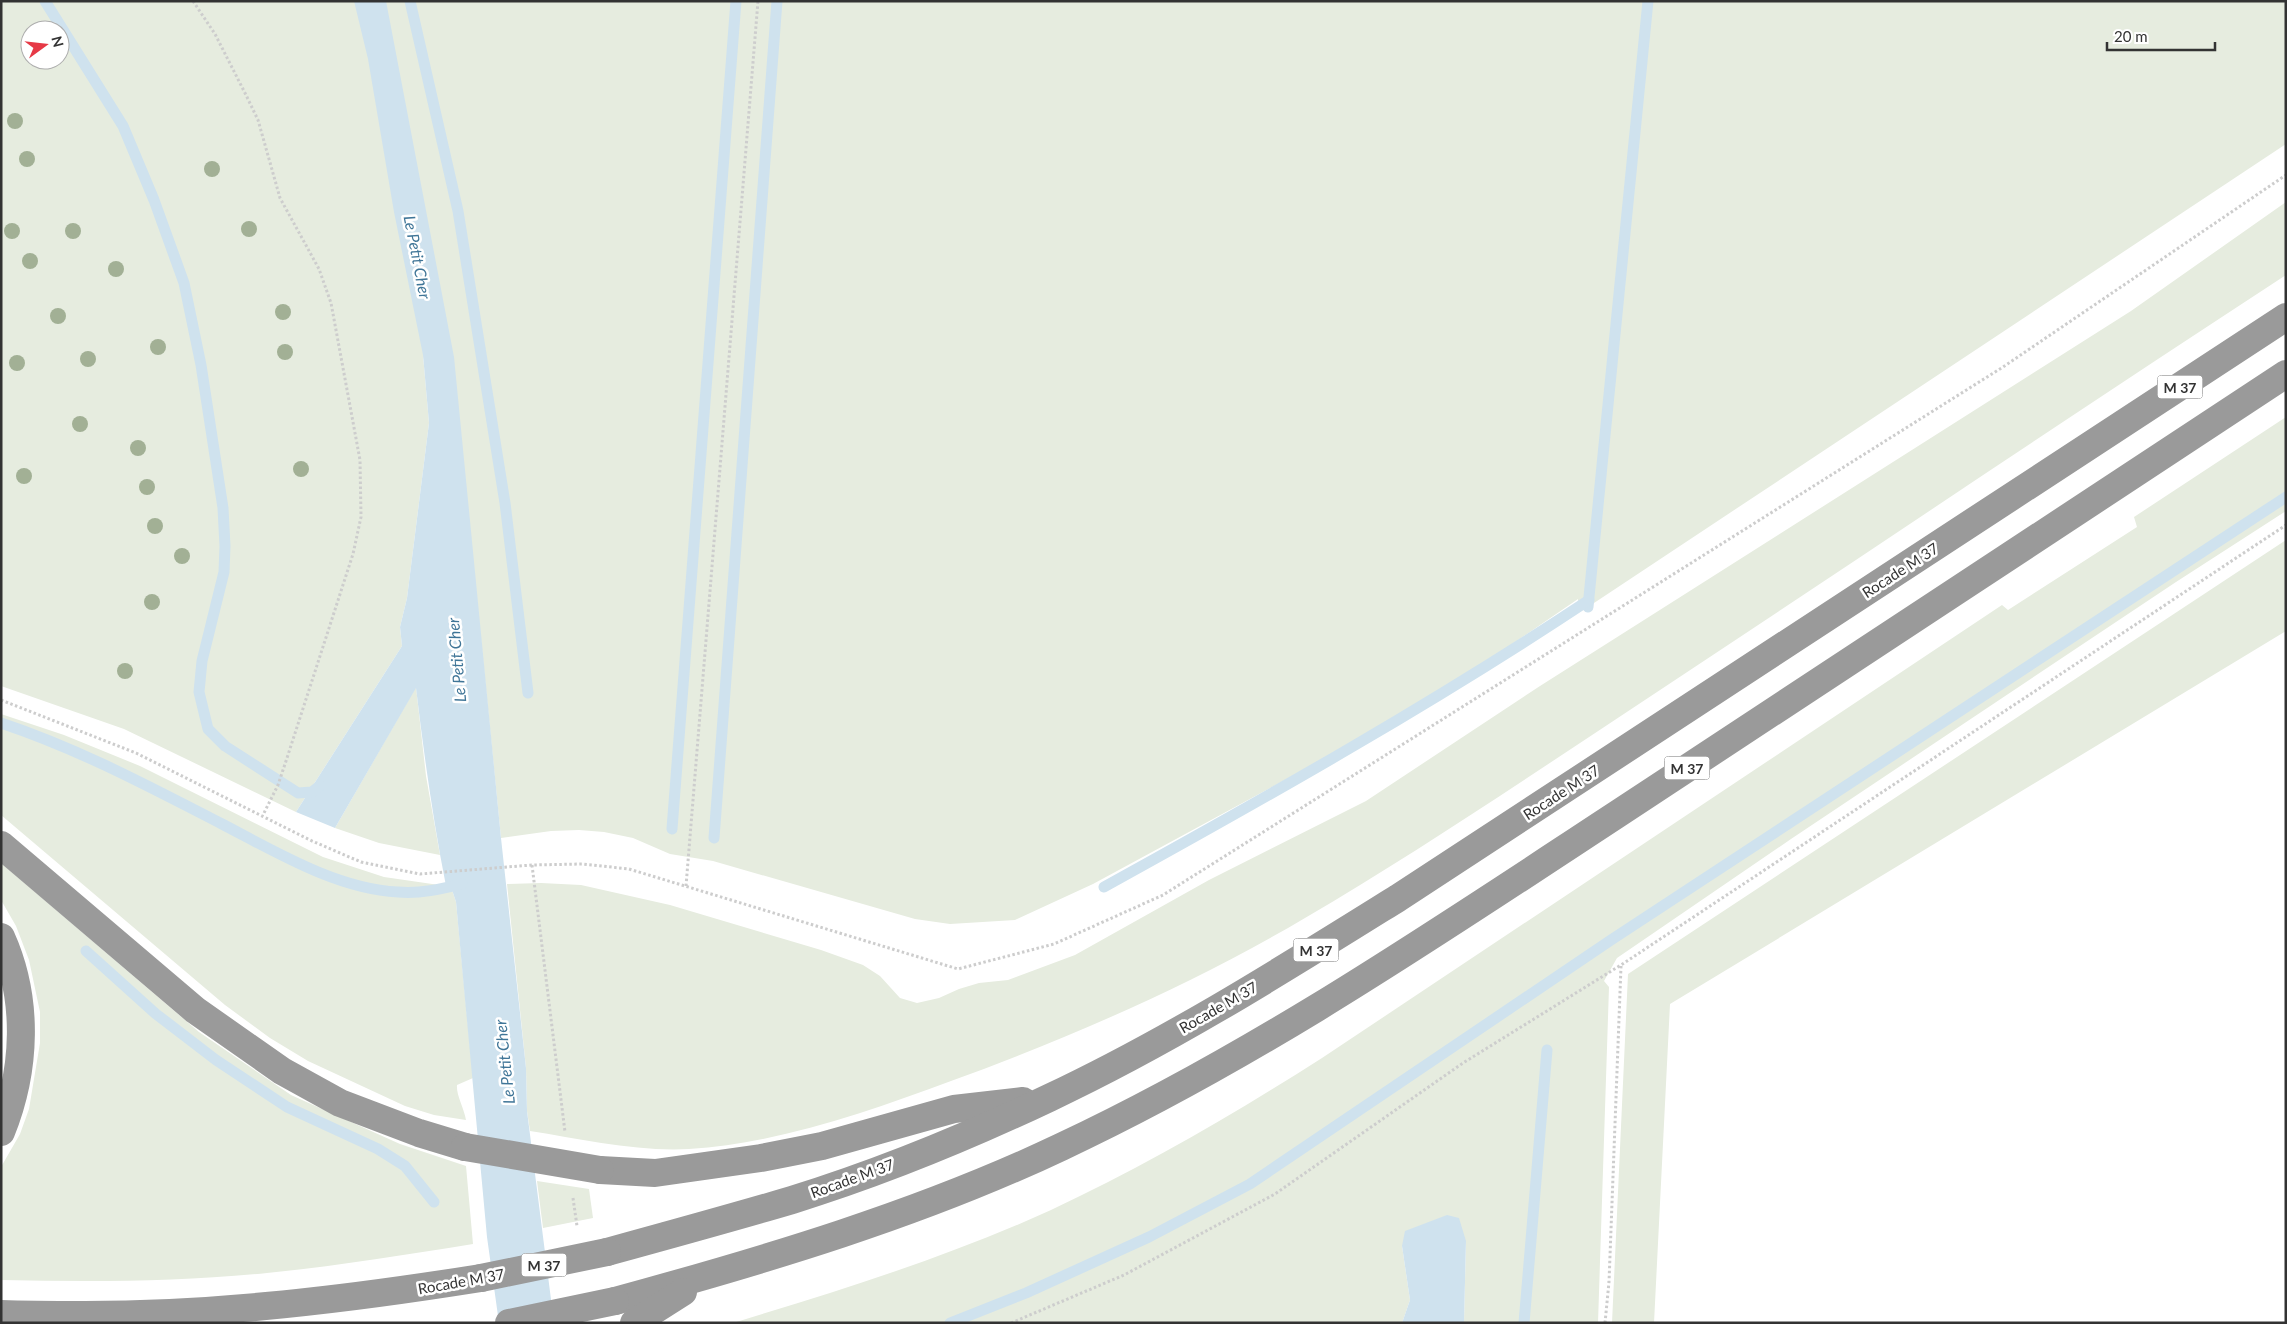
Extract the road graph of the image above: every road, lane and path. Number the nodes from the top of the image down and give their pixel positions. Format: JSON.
{"nodes":[{"id":1,"x":192,"y":1,"type":"edge"},
{"id":2,"x":758,"y":1,"type":"edge"},
{"id":3,"x":2286,"y":175,"type":"edge"},
{"id":4,"x":2286,"y":317,"type":"edge"},
{"id":5,"x":2286,"y":374,"type":"edge"},
{"id":6,"x":2286,"y":525,"type":"edge"},
{"id":7,"x":1,"y":700,"type":"edge"},
{"id":8,"x":263,"y":815,"type":"junction"},
{"id":9,"x":1,"y":845,"type":"edge"},
{"id":10,"x":532,"y":865,"type":"junction"},
{"id":11,"x":686,"y":886,"type":"junction"},
{"id":12,"x":1,"y":938,"type":"edge"},
{"id":13,"x":1621,"y":965,"type":"junction"},
{"id":14,"x":1049,"y":1098,"type":"junction"},
{"id":15,"x":1,"y":1132,"type":"edge"},
{"id":16,"x":566,"y":1138,"type":"dead end"},
{"id":17,"x":573,"y":1196,"type":"dead end"},
{"id":18,"x":578,"y":1235,"type":"dead end"},
{"id":19,"x":708,"y":1276,"type":"junction"},
{"id":20,"x":1,"y":1314,"type":"edge"},
{"id":21,"x":510,"y":1323,"type":"edge"},
{"id":22,"x":634,"y":1323,"type":"edge"},
{"id":23,"x":1011,"y":1323,"type":"edge"},
{"id":24,"x":1605,"y":1323,"type":"edge"}],
"edges":[{"from":1,"to":8,"type":"path"},
{"from":2,"to":11,"type":"path"},
{"from":3,"to":11,"type":"path"},
{"from":4,"to":14,"type":"highway","name":"Rocade M 37","number":"M 37"},
{"from":5,"to":19,"type":"highway","number":"M 37"},
{"from":6,"to":13,"type":"path"},
{"from":7,"to":8,"type":"path"},
{"from":8,"to":10,"type":"path"},
{"from":9,"to":14,"type":"highway","bridge":true},
{"from":10,"to":11,"type":"path"},
{"from":10,"to":16,"type":"path"},
{"from":12,"to":15,"type":"highway"},
{"from":13,"to":23,"type":"path"},
{"from":13,"to":24,"type":"path"},
{"from":14,"to":20,"type":"highway","name":"Rocade M 37","number":"M 37","bridge":true},
{"from":17,"to":18,"type":"path"},
{"from":19,"to":21,"type":"highway","number":"M 37","bridge":true},
{"from":19,"to":22,"type":"highway"}]}
